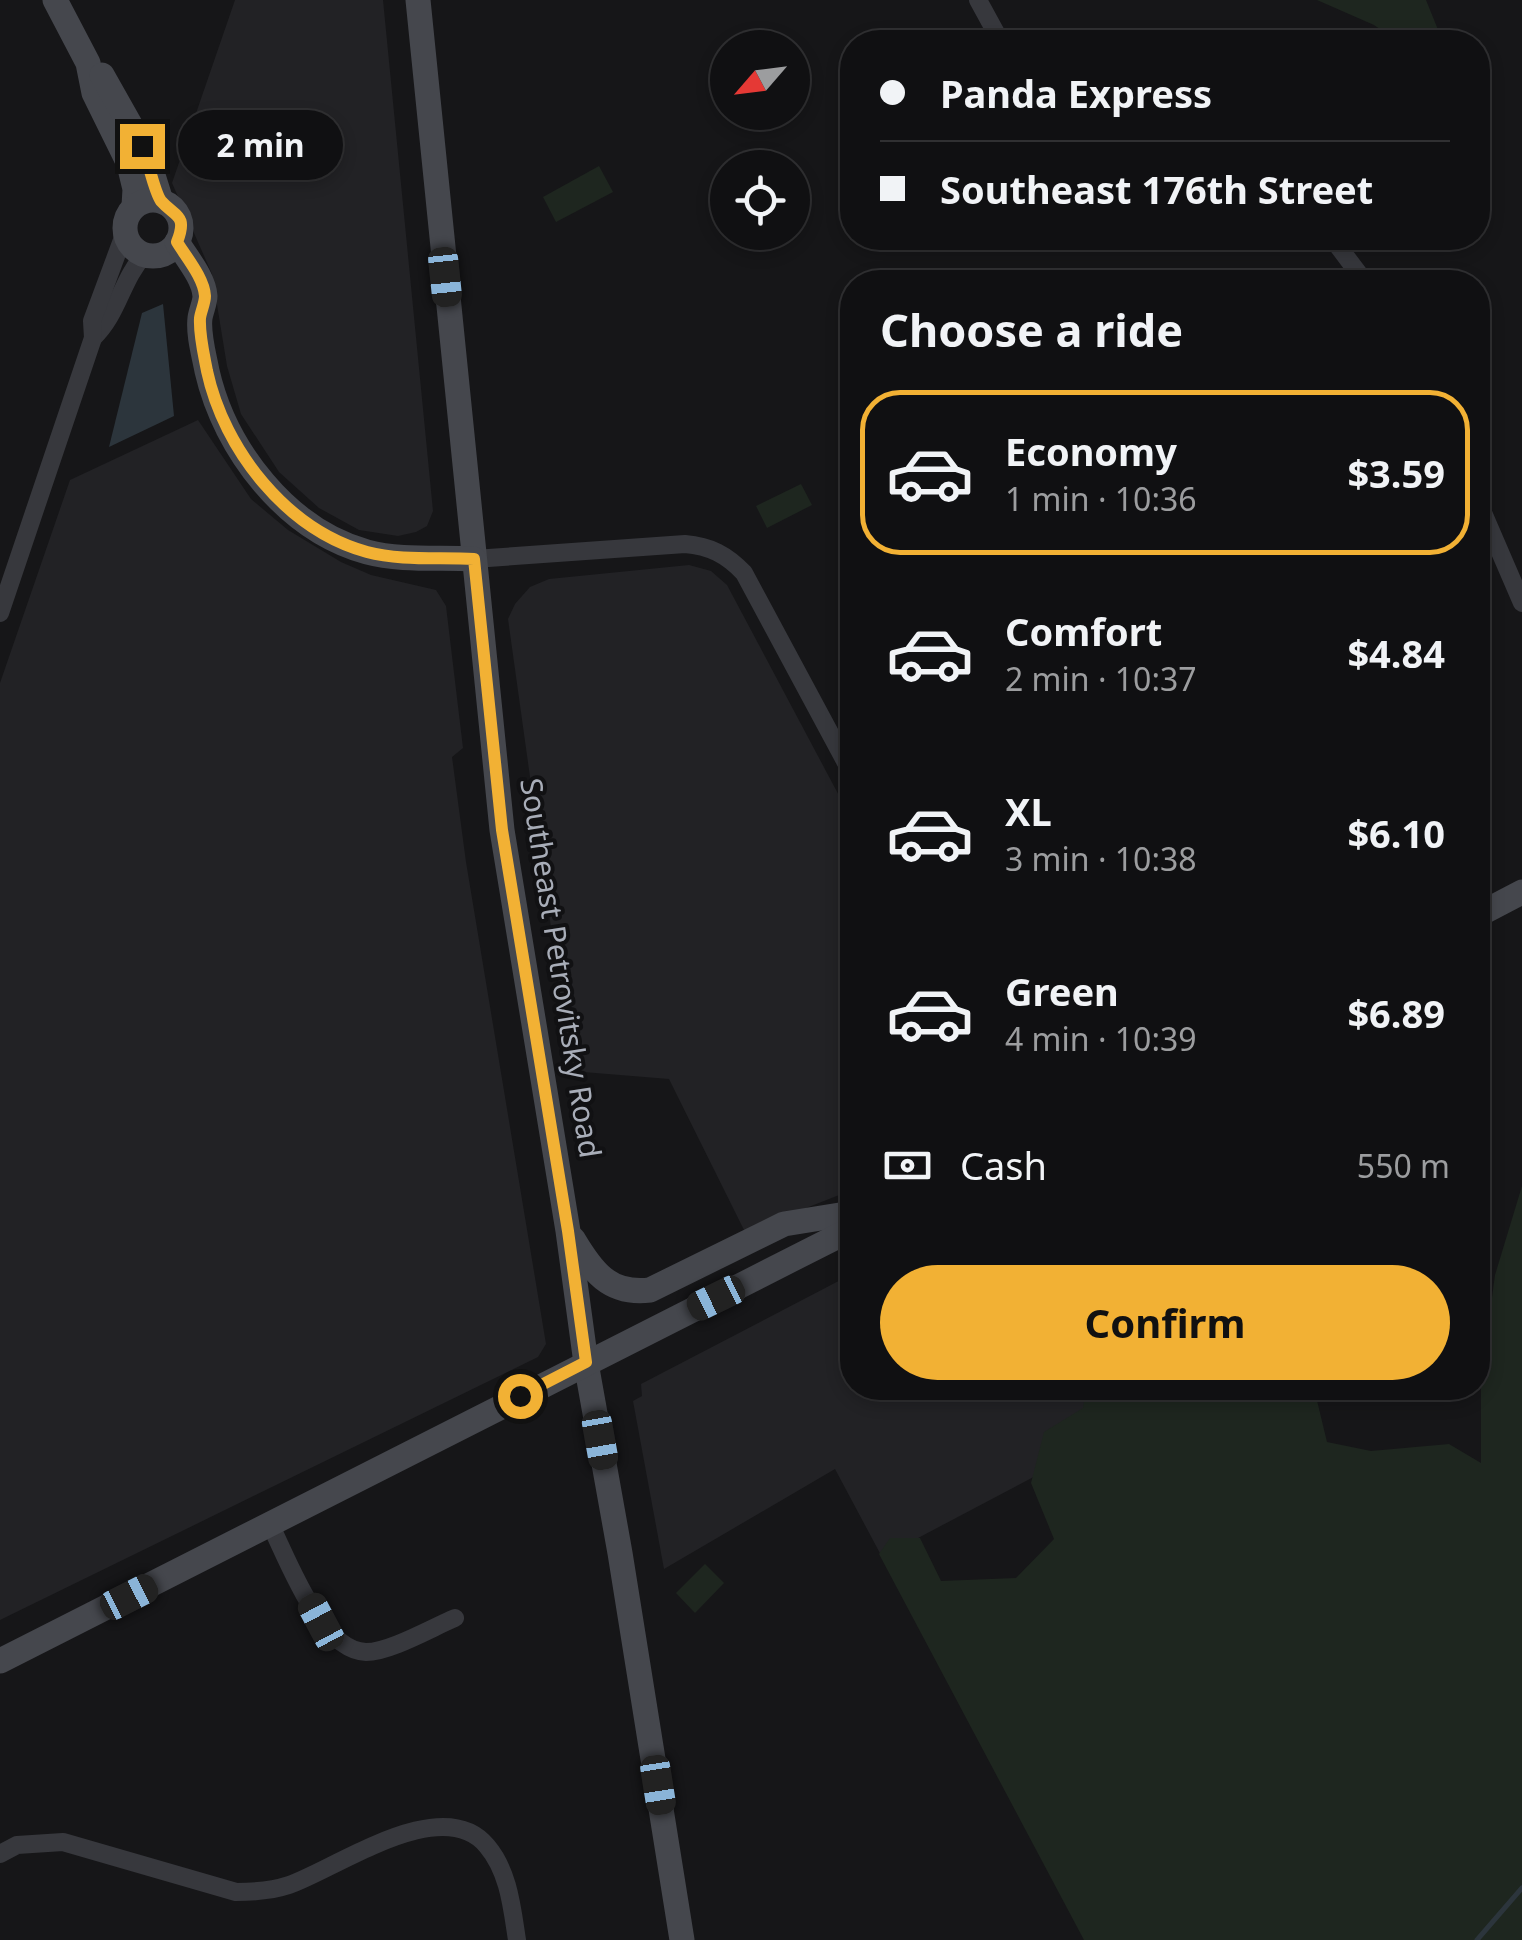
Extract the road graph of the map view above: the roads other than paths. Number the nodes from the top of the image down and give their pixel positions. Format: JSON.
{"nodes":[{"id":1,"x":55,"y":0,"type":"edge"},
{"id":2,"x":418,"y":0,"type":"edge"},
{"id":3,"x":978,"y":0,"type":"edge"},
{"id":4,"x":994,"y":30,"type":"edge"},
{"id":5,"x":88,"y":63,"type":"junction"},
{"id":6,"x":161,"y":200,"type":"junction"},
{"id":7,"x":134,"y":206,"type":"junction"},
{"id":8,"x":125,"y":232,"type":"junction"},
{"id":9,"x":161,"y":250,"type":"junction"},
{"id":10,"x":93,"y":338,"type":"junction"},
{"id":11,"x":1490,"y":529,"type":"edge"},
{"id":12,"x":474,"y":559,"type":"junction"},
{"id":13,"x":1522,"y":603,"type":"edge"},
{"id":14,"x":0,"y":613,"type":"edge"},
{"id":15,"x":840,"y":752,"type":"edge"},
{"id":16,"x":1522,"y":892,"type":"edge"},
{"id":17,"x":1490,"y":908,"type":"edge"},
{"id":18,"x":840,"y":1216,"type":"edge"},
{"id":19,"x":568,"y":1231,"type":"junction"},
{"id":20,"x":840,"y":1235,"type":"edge"},
{"id":21,"x":586,"y":1362,"type":"junction"},
{"id":22,"x":270,"y":1524,"type":"junction"},
{"id":23,"x":455,"y":1618,"type":"dead end"},
{"id":24,"x":0,"y":1661,"type":"edge"},
{"id":25,"x":0,"y":1854,"type":"edge"},
{"id":26,"x":518,"y":1940,"type":"edge"},
{"id":27,"x":682,"y":1940,"type":"edge"}],
"edges":[{"from":1,"to":5,"type":"main road"},
{"from":2,"to":12,"type":"main road","name":"Southeast Petrovitsky Road"},
{"from":3,"to":4,"type":"street"},
{"from":5,"to":6,"type":"main road"},
{"from":5,"to":7,"type":"main road"},
{"from":6,"to":7,"type":"main road"},
{"from":6,"to":9,"type":"main road"},
{"from":7,"to":8,"type":"main road"},
{"from":8,"to":9,"type":"main road"},
{"from":8,"to":10,"type":"street"},
{"from":9,"to":10,"type":"street"},
{"from":9,"to":12,"type":"main road"},
{"from":10,"to":14,"type":"street"},
{"from":11,"to":13,"type":"street"},
{"from":12,"to":15,"type":"street"},
{"from":12,"to":19,"type":"main road","name":"Southeast Petrovitsky Road"},
{"from":16,"to":17,"type":"main road"},
{"from":18,"to":19,"type":"main road"},
{"from":19,"to":21,"type":"main road","name":"Southeast Petrovitsky Road"},
{"from":20,"to":21,"type":"main road"},
{"from":21,"to":22,"type":"main road"},
{"from":21,"to":27,"type":"main road","name":"Southeast Petrovitsky Road"},
{"from":22,"to":23,"type":"street"},
{"from":22,"to":24,"type":"main road"},
{"from":25,"to":26,"type":"street"}]}
